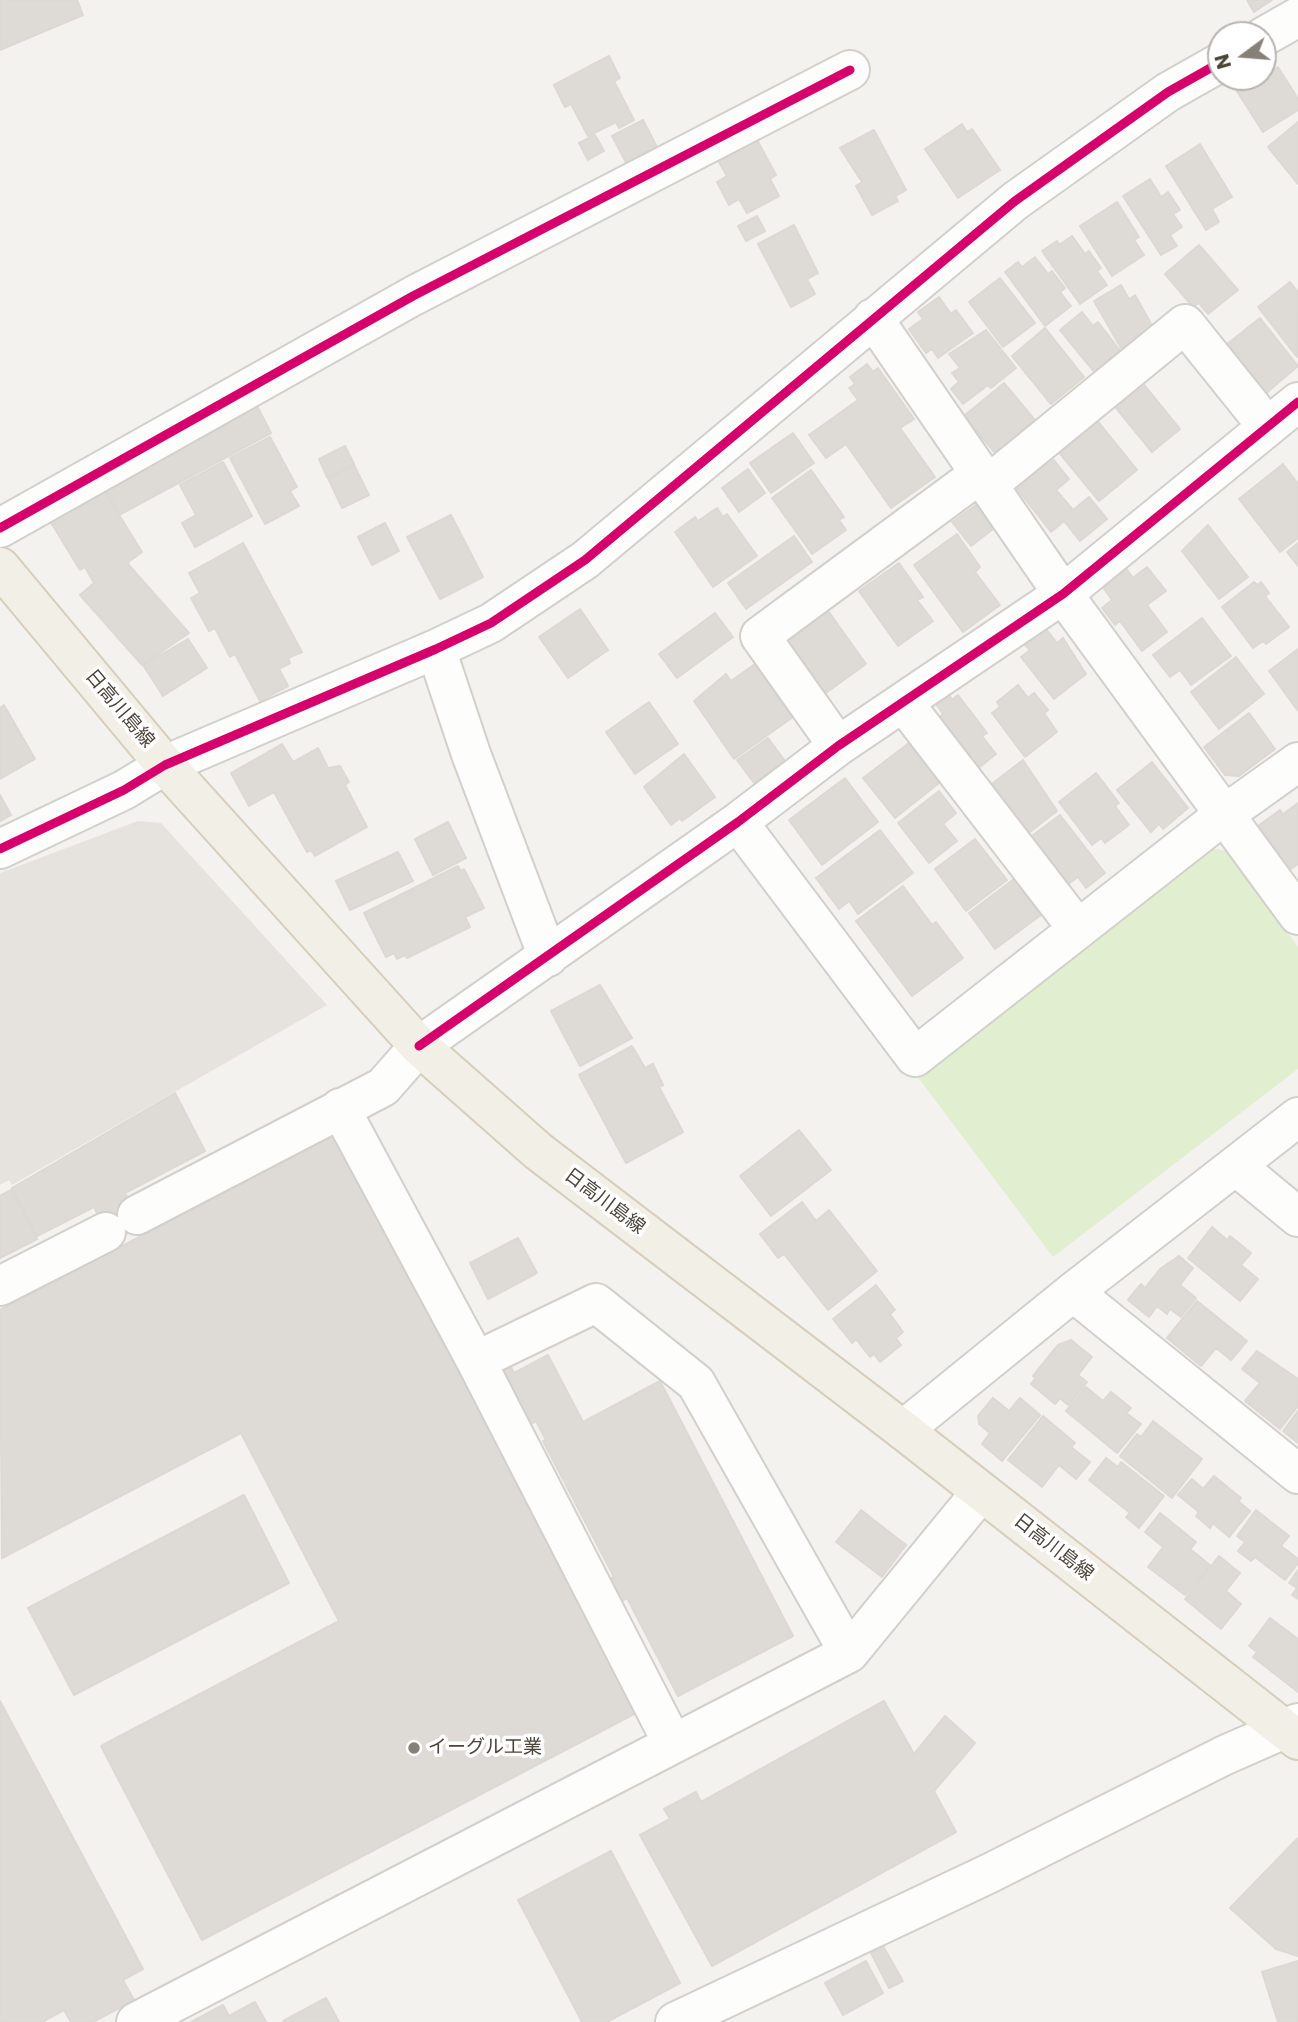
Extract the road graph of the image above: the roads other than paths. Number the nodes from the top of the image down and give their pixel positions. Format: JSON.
{"nodes":[{"id":1,"x":1298,"y":17,"type":"edge"},
{"id":2,"x":1277,"y":29,"type":"edge"},
{"id":3,"x":850,"y":70,"type":"dead end"},
{"id":4,"x":1207,"y":70,"type":"edge"},
{"id":5,"x":873,"y":318,"type":"junction"},
{"id":6,"x":1288,"y":414,"type":"edge"},
{"id":7,"x":985,"y":478,"type":"junction"},
{"id":8,"x":0,"y":528,"type":"edge"},
{"id":9,"x":0,"y":567,"type":"edge"},
{"id":10,"x":1063,"y":594,"type":"junction"},
{"id":11,"x":436,"y":649,"type":"junction"},
{"id":12,"x":903,"y":702,"type":"junction"},
{"id":13,"x":838,"y":746,"type":"junction"},
{"id":14,"x":1298,"y":762,"type":"edge"},
{"id":15,"x":165,"y":765,"type":"junction"},
{"id":16,"x":1225,"y":814,"type":"junction"},
{"id":17,"x":738,"y":822,"type":"junction"},
{"id":18,"x":0,"y":849,"type":"edge"},
{"id":19,"x":1298,"y":915,"type":"edge"},
{"id":20,"x":1077,"y":928,"type":"junction"},
{"id":21,"x":548,"y":957,"type":"junction"},
{"id":22,"x":419,"y":1046,"type":"junction"},
{"id":23,"x":340,"y":1108,"type":"junction"},
{"id":24,"x":1298,"y":1118,"type":"edge"},
{"id":25,"x":1236,"y":1166,"type":"junction"},
{"id":26,"x":1298,"y":1217,"type":"edge"},
{"id":27,"x":0,"y":1286,"type":"edge"},
{"id":28,"x":1073,"y":1292,"type":"junction"},
{"id":29,"x":476,"y":1361,"type":"junction"},
{"id":30,"x":903,"y":1430,"type":"junction"},
{"id":31,"x":1298,"y":1474,"type":"edge"},
{"id":32,"x":981,"y":1492,"type":"junction"},
{"id":33,"x":849,"y":1653,"type":"junction"},
{"id":34,"x":1293,"y":1730,"type":"edge"},
{"id":35,"x":673,"y":1744,"type":"junction"},
{"id":36,"x":135,"y":2022,"type":"edge"},
{"id":37,"x":675,"y":2022,"type":"edge"}],
"edges":[{"from":1,"to":2,"type":"street"},
{"from":3,"to":8,"type":"street"},
{"from":4,"to":5,"type":"street"},
{"from":5,"to":7,"type":"street"},
{"from":5,"to":11,"type":"street"},
{"from":6,"to":7,"type":"street"},
{"from":6,"to":10,"type":"street"},
{"from":7,"to":10,"type":"street"},
{"from":7,"to":13,"type":"street"},
{"from":9,"to":15,"type":"main road","name":"日高川島線"},
{"from":10,"to":12,"type":"street"},
{"from":10,"to":16,"type":"street"},
{"from":11,"to":15,"type":"street"},
{"from":11,"to":21,"type":"street"},
{"from":12,"to":13,"type":"street"},
{"from":12,"to":20,"type":"street"},
{"from":13,"to":17,"type":"street"},
{"from":14,"to":16,"type":"street"},
{"from":15,"to":18,"type":"street"},
{"from":15,"to":22,"type":"main road","name":"日高川島線"},
{"from":16,"to":19,"type":"street"},
{"from":16,"to":20,"type":"street"},
{"from":17,"to":20,"type":"street"},
{"from":17,"to":21,"type":"street"},
{"from":21,"to":22,"type":"street"},
{"from":22,"to":23,"type":"street"},
{"from":22,"to":30,"type":"main road","name":"日高川島線"},
{"from":23,"to":27,"type":"street"},
{"from":23,"to":29,"type":"street"},
{"from":24,"to":25,"type":"street"},
{"from":25,"to":26,"type":"street"},
{"from":25,"to":28,"type":"street"},
{"from":28,"to":30,"type":"street"},
{"from":28,"to":31,"type":"street"},
{"from":29,"to":33,"type":"street"},
{"from":29,"to":35,"type":"street"},
{"from":30,"to":32,"type":"main road","name":"日高川島線"},
{"from":32,"to":33,"type":"street"},
{"from":32,"to":34,"type":"main road","name":"日高川島線"},
{"from":33,"to":35,"type":"street"},
{"from":34,"to":37,"type":"street"},
{"from":35,"to":36,"type":"street"}]}
